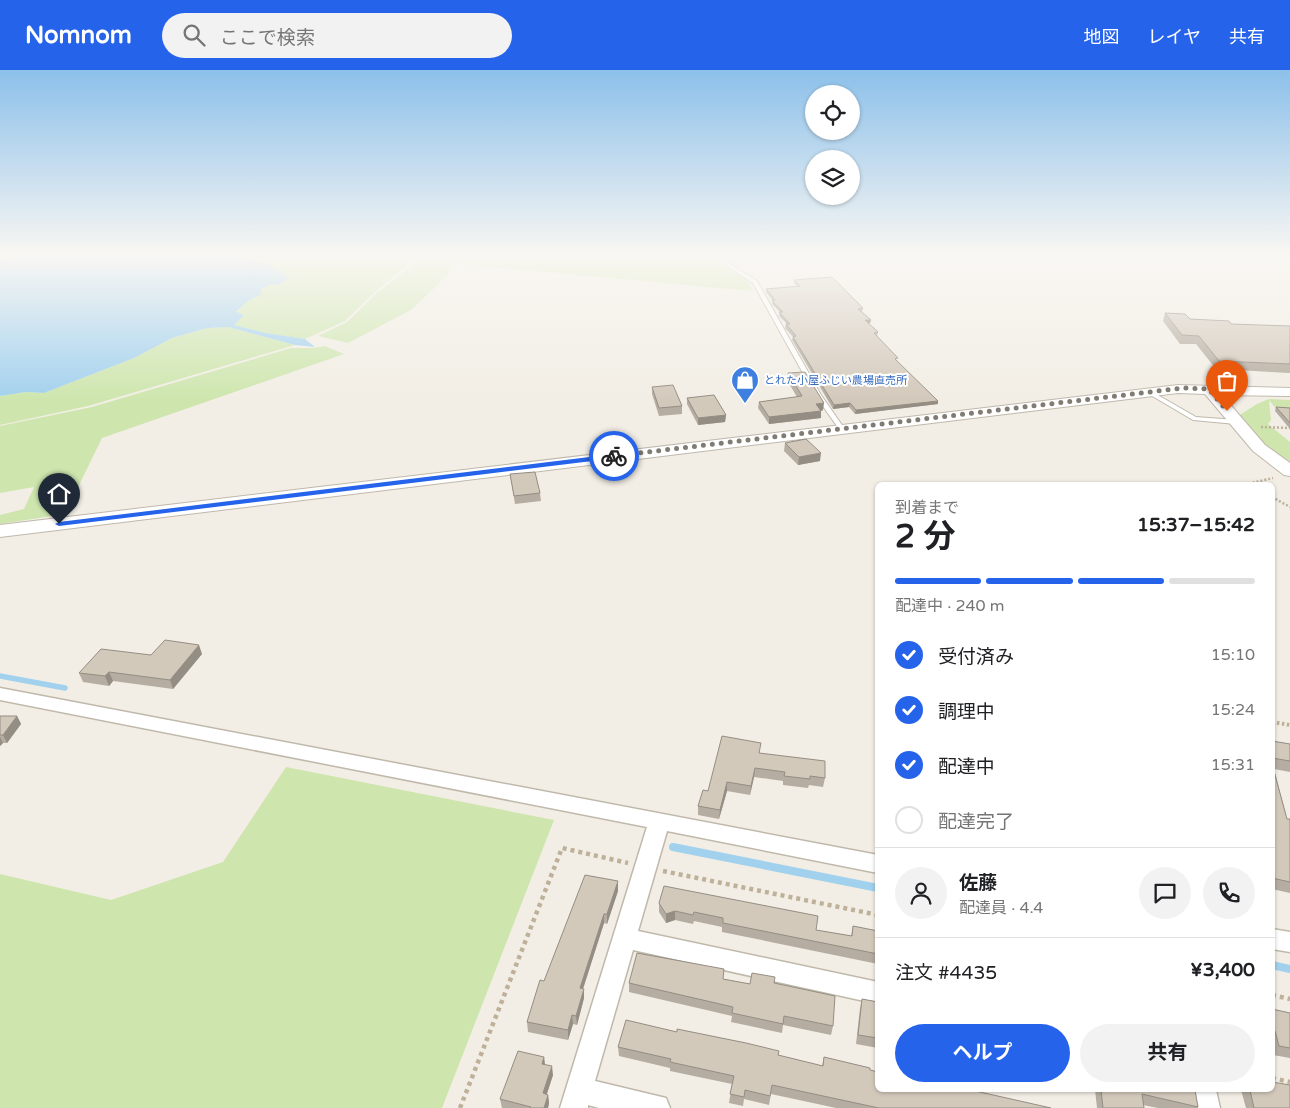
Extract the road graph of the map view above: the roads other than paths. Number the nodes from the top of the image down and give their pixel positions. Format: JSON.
{"nodes":[{"id":1,"x":767,"y":303,"type":"edge"},
{"id":2,"x":1209,"y":389,"type":"junction"},
{"id":3,"x":1149,"y":392,"type":"junction"},
{"id":4,"x":1290,"y":392,"type":"edge"},
{"id":5,"x":1236,"y":422,"type":"junction"},
{"id":6,"x":840,"y":428,"type":"junction"},
{"id":7,"x":1283,"y":474,"type":"edge"},
{"id":8,"x":0,"y":531,"type":"edge"},
{"id":9,"x":1,"y":696,"type":"edge"},
{"id":10,"x":659,"y":822,"type":"junction"},
{"id":11,"x":875,"y":863,"type":"edge"},
{"id":12,"x":624,"y":938,"type":"junction"},
{"id":13,"x":1275,"y":940,"type":"edge"},
{"id":14,"x":1290,"y":942,"type":"edge"},
{"id":15,"x":875,"y":992,"type":"edge"},
{"id":16,"x":1203,"y":1092,"type":"edge"},
{"id":17,"x":577,"y":1099,"type":"edge"},
{"id":18,"x":656,"y":1108,"type":"edge"},
{"id":19,"x":1206,"y":1108,"type":"edge"}],
"edges":[{"from":1,"to":6,"type":"lane"},
{"from":2,"to":3,"type":"street"},
{"from":2,"to":4,"type":"street"},
{"from":2,"to":5,"type":"street"},
{"from":3,"to":5,"type":"lane"},
{"from":3,"to":6,"type":"street"},
{"from":5,"to":7,"type":"street"},
{"from":6,"to":8,"type":"street"},
{"from":9,"to":10,"type":"street"},
{"from":10,"to":11,"type":"street"},
{"from":10,"to":12,"type":"street"},
{"from":12,"to":15,"type":"street"},
{"from":12,"to":17,"type":"street"},
{"from":13,"to":14,"type":"street"},
{"from":16,"to":19,"type":"street"},
{"from":17,"to":18,"type":"street"}]}
